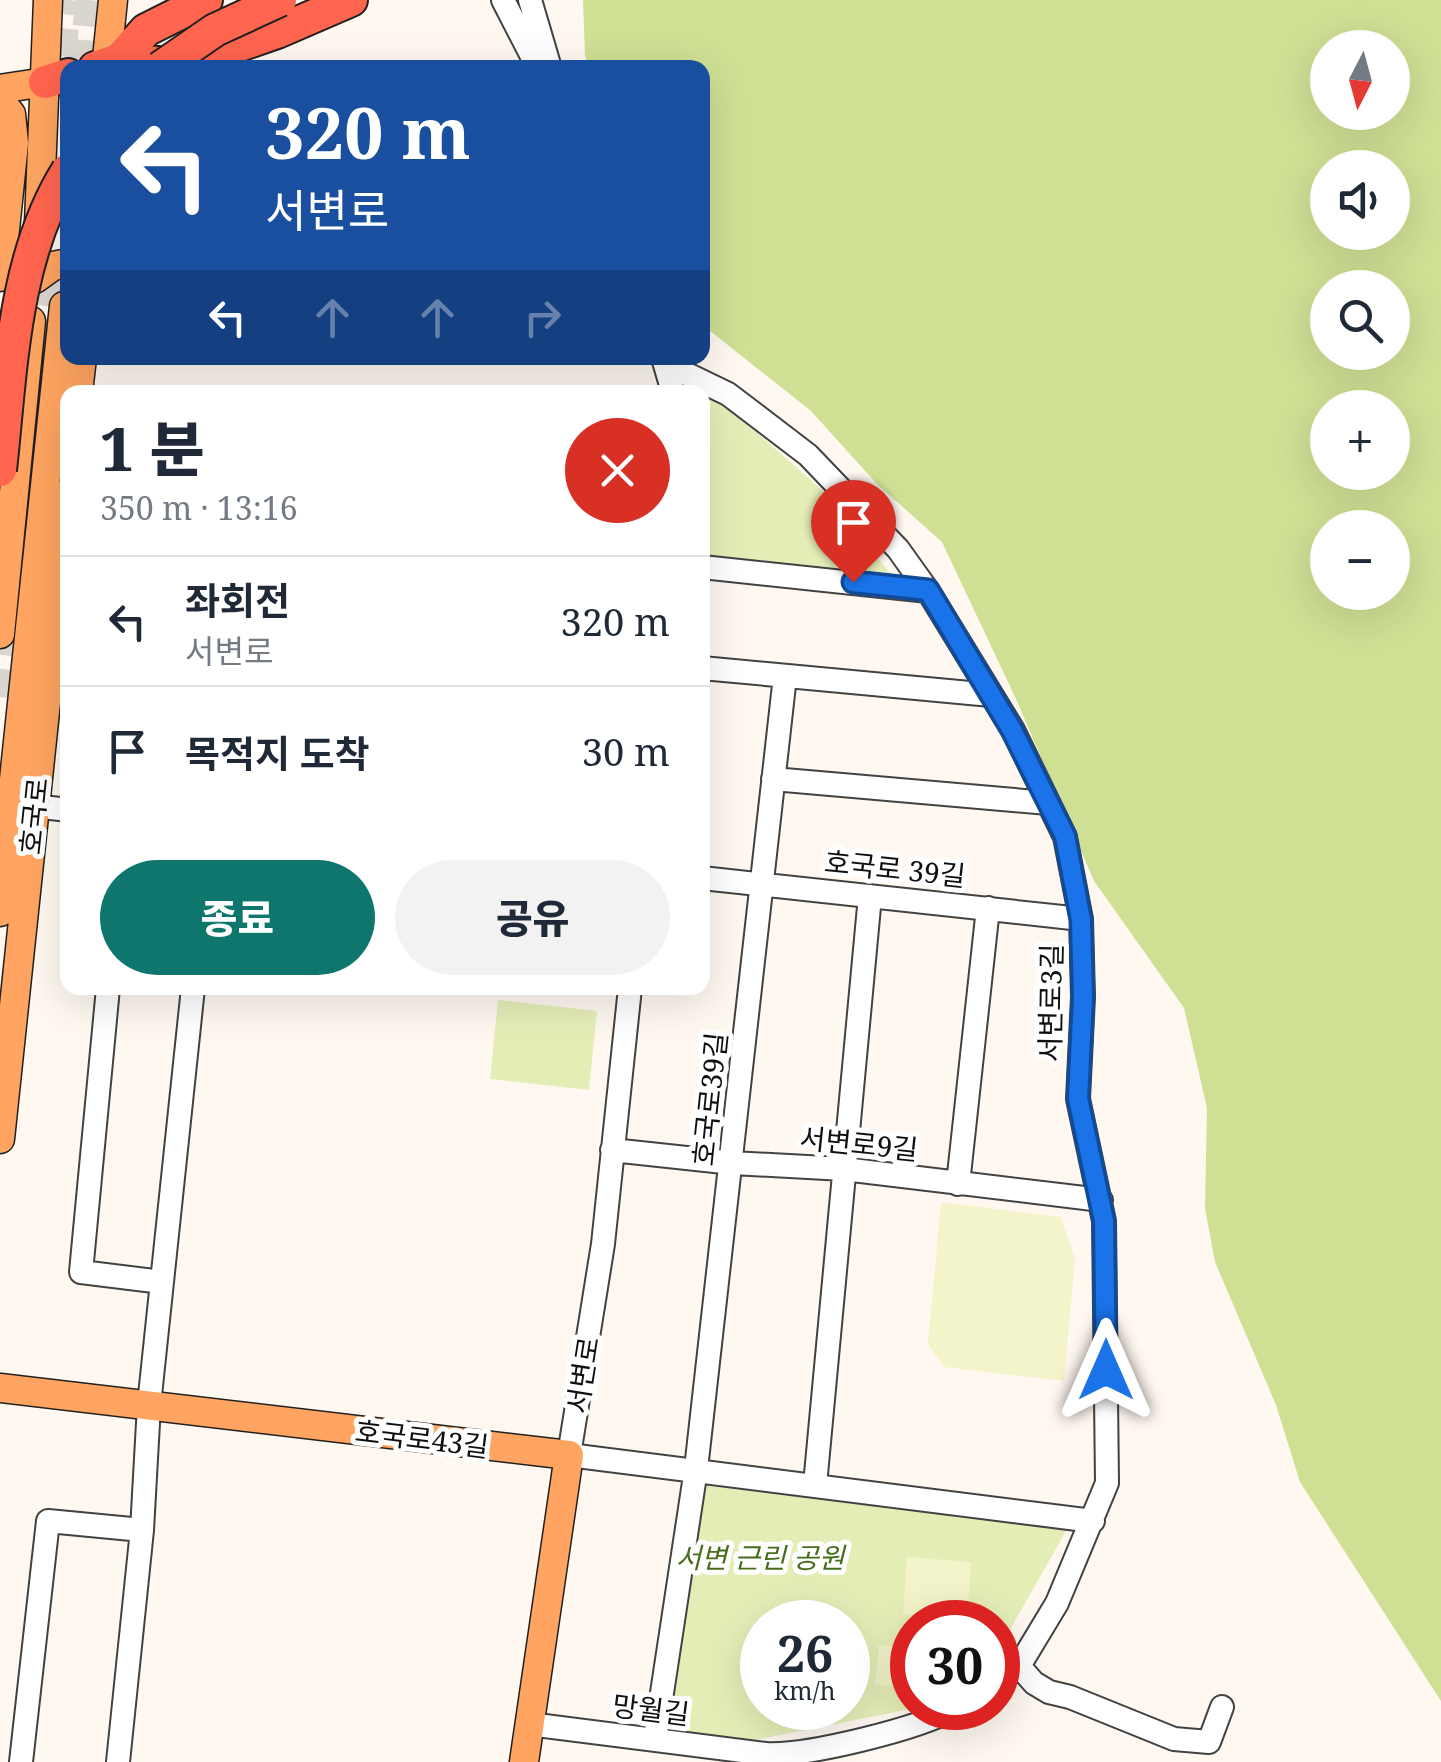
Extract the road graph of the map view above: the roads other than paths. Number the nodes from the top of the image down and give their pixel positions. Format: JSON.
{"nodes":[{"id":1,"x":48,"y":0,"type":"edge"},
{"id":2,"x":114,"y":0,"type":"edge"},
{"id":3,"x":210,"y":0,"type":"edge"},
{"id":4,"x":352,"y":0,"type":"edge"},
{"id":5,"x":503,"y":0,"type":"edge"},
{"id":6,"x":530,"y":0,"type":"edge"},
{"id":7,"x":259,"y":35,"type":"edge"},
{"id":8,"x":530,"y":36,"type":"dead end"},
{"id":9,"x":108,"y":60,"type":"edge"},
{"id":10,"x":113,"y":60,"type":"edge"},
{"id":11,"x":172,"y":60,"type":"edge"},
{"id":12,"x":195,"y":60,"type":"edge"},
{"id":13,"x":539,"y":60,"type":"edge"},
{"id":14,"x":540,"y":60,"type":"edge"},
{"id":15,"x":542,"y":60,"type":"edge"},
{"id":16,"x":56,"y":79,"type":"edge"},
{"id":17,"x":0,"y":90,"type":"edge"},
{"id":18,"x":0,"y":101,"type":"edge"},
{"id":19,"x":60,"y":186,"type":"edge"},
{"id":20,"x":60,"y":265,"type":"edge"},
{"id":21,"x":0,"y":277,"type":"edge"},
{"id":22,"x":35,"y":279,"type":"junction"},
{"id":23,"x":60,"y":344,"type":"tunnel mouth"},
{"id":24,"x":673,"y":365,"type":"edge"},
{"id":25,"x":0,"y":470,"type":"edge"},
{"id":26,"x":5,"y":546,"type":"edge"},
{"id":27,"x":60,"y":567,"type":"edge"},
{"id":28,"x":710,"y":568,"type":"edge"},
{"id":29,"x":928,"y":590,"type":"junction"},
{"id":30,"x":0,"y":634,"type":"edge"},
{"id":31,"x":710,"y":669,"type":"edge"},
{"id":32,"x":784,"y":676,"type":"junction"},
{"id":33,"x":990,"y":694,"type":"junction"},
{"id":34,"x":774,"y":779,"type":"junction"},
{"id":35,"x":1048,"y":804,"type":"junction"},
{"id":36,"x":34,"y":806,"type":"junction"},
{"id":37,"x":60,"y":809,"type":"edge"},
{"id":38,"x":710,"y":879,"type":"edge"},
{"id":39,"x":763,"y":885,"type":"junction"},
{"id":40,"x":870,"y":896,"type":"junction"},
{"id":41,"x":988,"y":908,"type":"junction"},
{"id":42,"x":0,"y":912,"type":"edge"},
{"id":43,"x":1081,"y":920,"type":"junction"},
{"id":44,"x":107,"y":995,"type":"edge"},
{"id":45,"x":192,"y":995,"type":"edge"},
{"id":46,"x":629,"y":995,"type":"edge"},
{"id":47,"x":0,"y":1140,"type":"edge"},
{"id":48,"x":612,"y":1150,"type":"junction"},
{"id":49,"x":732,"y":1163,"type":"junction"},
{"id":50,"x":844,"y":1169,"type":"junction"},
{"id":51,"x":958,"y":1184,"type":"junction"},
{"id":52,"x":1101,"y":1200,"type":"junction"},
{"id":53,"x":162,"y":1282,"type":"junction"},
{"id":54,"x":0,"y":1388,"type":"edge"},
{"id":55,"x":148,"y":1405,"type":"junction"},
{"id":56,"x":569,"y":1456,"type":"junction"},
{"id":57,"x":696,"y":1469,"type":"junction"},
{"id":58,"x":815,"y":1485,"type":"junction"},
{"id":59,"x":1093,"y":1521,"type":"junction"},
{"id":60,"x":142,"y":1530,"type":"junction"},
{"id":61,"x":1020,"y":1666,"type":"joint"},
{"id":62,"x":1222,"y":1707,"type":"dead end"},
{"id":63,"x":529,"y":1724,"type":"junction"},
{"id":64,"x":891,"y":1730,"type":"edge"},
{"id":65,"x":655,"y":1740,"type":"junction"},
{"id":66,"x":799,"y":1752,"type":"junction"},
{"id":67,"x":764,"y":1758,"type":"edge"},
{"id":68,"x":20,"y":1762,"type":"edge"},
{"id":69,"x":118,"y":1762,"type":"edge"},
{"id":70,"x":524,"y":1762,"type":"edge"},
{"id":71,"x":821,"y":1762,"type":"edge"}],
"edges":[{"from":1,"to":16,"type":"main road"},
{"from":2,"to":9,"type":"main road"},
{"from":3,"to":7,"type":"highway"},
{"from":3,"to":10,"type":"highway"},
{"from":4,"to":7,"type":"highway"},
{"from":5,"to":13,"type":"street"},
{"from":6,"to":15,"type":"street"},
{"from":7,"to":11,"type":"highway","bridge":true},
{"from":7,"to":12,"type":"highway"},
{"from":8,"to":14,"type":"street"},
{"from":16,"to":17,"type":"main road"},
{"from":16,"to":22,"type":"main road"},
{"from":18,"to":21,"type":"main road"},
{"from":19,"to":25,"type":"highway","bridge":true},
{"from":20,"to":22,"type":"main road"},
{"from":22,"to":26,"type":"main road"},
{"from":23,"to":42,"type":"main road","name":"호국로"},
{"from":24,"to":29,"type":"street","name":"서변로3길"},
{"from":26,"to":30,"type":"main road"},
{"from":27,"to":36,"type":"main road","name":"호국로"},
{"from":28,"to":29,"type":"street"},
{"from":29,"to":33,"type":"street","name":"서변로3길"},
{"from":31,"to":32,"type":"street"},
{"from":32,"to":33,"type":"street"},
{"from":32,"to":34,"type":"street","name":"호국로39길"},
{"from":33,"to":35,"type":"street","name":"서변로3길"},
{"from":34,"to":35,"type":"street"},
{"from":34,"to":39,"type":"street","name":"호국로39길"},
{"from":35,"to":43,"type":"street","name":"서변로3길"},
{"from":36,"to":37,"type":"street"},
{"from":36,"to":47,"type":"main road","name":"호국로"},
{"from":38,"to":39,"type":"street","name":"호국로 39길"},
{"from":39,"to":40,"type":"street","name":"호국로 39길"},
{"from":39,"to":49,"type":"street","name":"호국로39길"},
{"from":40,"to":41,"type":"street","name":"호국로 39길"},
{"from":40,"to":50,"type":"street"},
{"from":41,"to":43,"type":"street","name":"호국로 39길"},
{"from":41,"to":51,"type":"street"},
{"from":43,"to":52,"type":"street","name":"서변로3길"},
{"from":44,"to":53,"type":"street"},
{"from":45,"to":53,"type":"street"},
{"from":46,"to":48,"type":"street","name":"서변로"},
{"from":48,"to":49,"type":"street","name":"서변로9길"},
{"from":48,"to":56,"type":"street","name":"서변로"},
{"from":49,"to":50,"type":"street","name":"서변로9길"},
{"from":49,"to":57,"type":"street","name":"호국로39길"},
{"from":50,"to":51,"type":"street","name":"서변로9길"},
{"from":50,"to":58,"type":"street"},
{"from":51,"to":52,"type":"street","name":"서변로9길"},
{"from":52,"to":59,"type":"street","name":"서변로3길"},
{"from":53,"to":55,"type":"street"},
{"from":54,"to":55,"type":"main road","name":"호국로43길"},
{"from":55,"to":56,"type":"main road","name":"호국로43길"},
{"from":55,"to":60,"type":"street"},
{"from":56,"to":57,"type":"street","name":"호국로43길"},
{"from":56,"to":63,"type":"main road","name":"서변로"},
{"from":57,"to":58,"type":"street","name":"호국로43길"},
{"from":57,"to":65,"type":"street"},
{"from":58,"to":59,"type":"street","name":"호국로43길"},
{"from":59,"to":61,"type":"street","name":"서변로3길"},
{"from":60,"to":68,"type":"street"},
{"from":60,"to":69,"type":"street"},
{"from":61,"to":62,"type":"street"},
{"from":63,"to":65,"type":"street","name":"망월길"},
{"from":63,"to":70,"type":"main road","name":"서변로"},
{"from":64,"to":66,"type":"street"},
{"from":65,"to":67,"type":"street","name":"망월길"},
{"from":66,"to":67,"type":"street"},
{"from":66,"to":71,"type":"street"}]}
